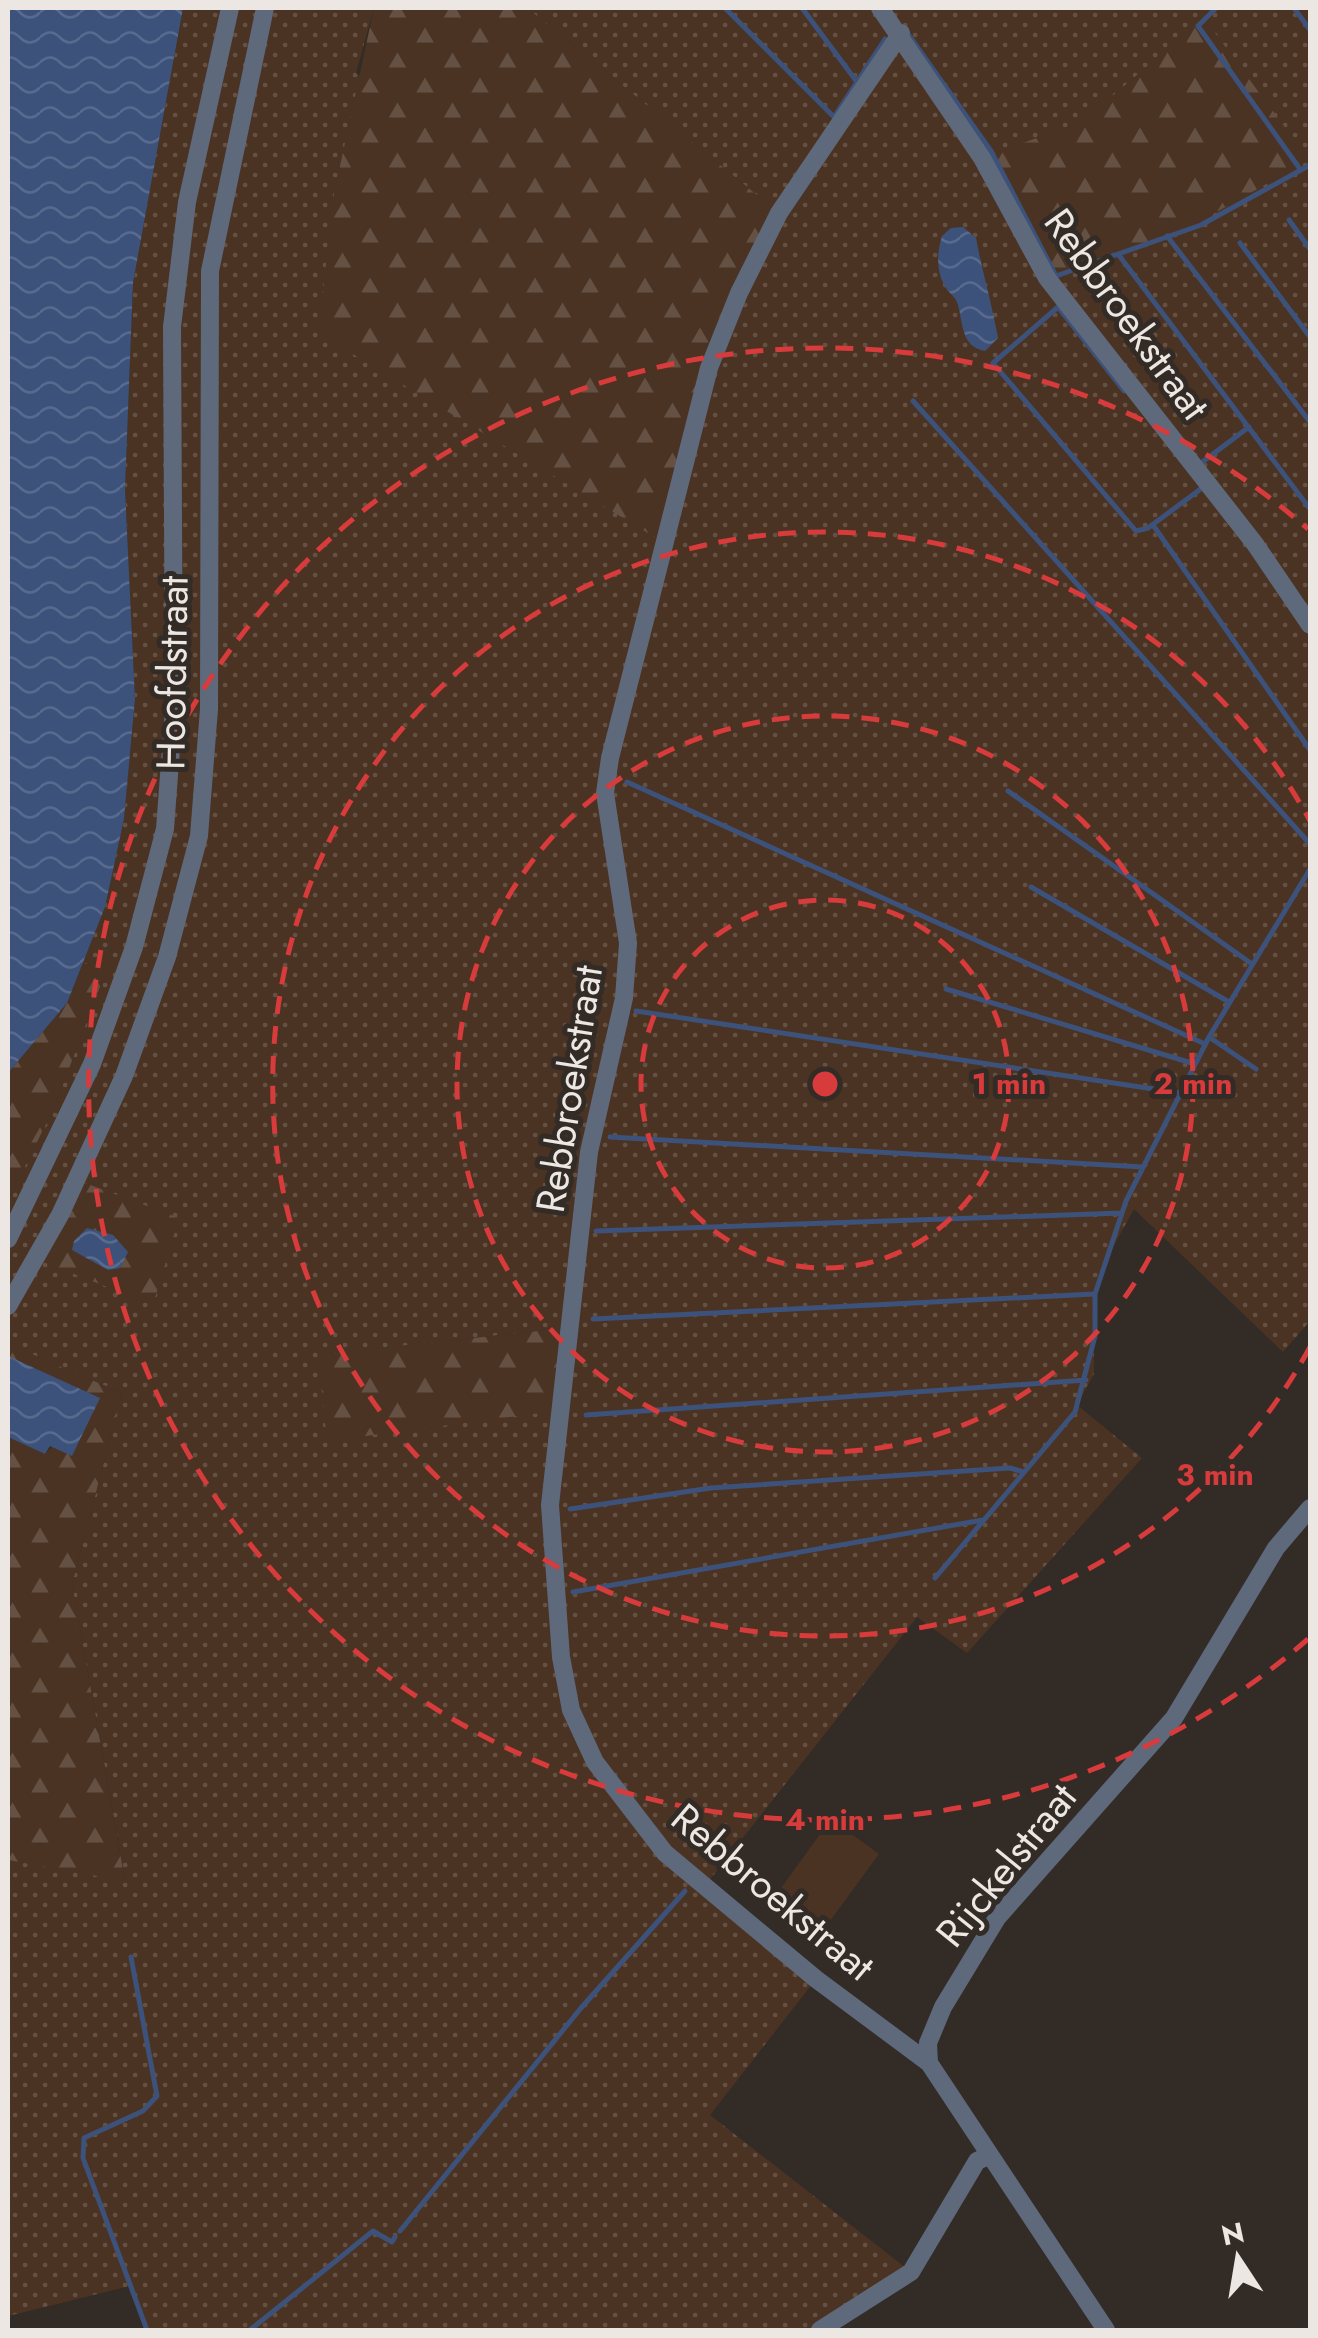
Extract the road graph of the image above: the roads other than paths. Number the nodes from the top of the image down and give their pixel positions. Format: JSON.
{"nodes":[{"id":1,"x":230,"y":8,"type":"edge"},
{"id":2,"x":266,"y":8,"type":"edge"},
{"id":3,"x":880,"y":8,"type":"edge"},
{"id":4,"x":901,"y":33,"type":"junction"},
{"id":5,"x":1310,"y":626,"type":"edge"},
{"id":6,"x":8,"y":1239,"type":"edge"},
{"id":7,"x":8,"y":1306,"type":"edge"},
{"id":8,"x":1310,"y":1508,"type":"edge"},
{"id":9,"x":929,"y":2063,"type":"junction"},
{"id":10,"x":988,"y":2156,"type":"junction"},
{"id":11,"x":820,"y":2330,"type":"edge"},
{"id":12,"x":1106,"y":2330,"type":"edge"}],
"edges":[{"from":1,"to":6,"type":"street","name":"Hoofdstraat"},
{"from":2,"to":7,"type":"street","name":"Hoofdstraat"},
{"from":3,"to":4,"type":"street","name":"Rebbroekstraat"},
{"from":4,"to":5,"type":"street","name":"Rebbroekstraat"},
{"from":4,"to":9,"type":"street","name":"Rebbroekstraat"},
{"from":8,"to":9,"type":"street","name":"Rijckelstraat"},
{"from":9,"to":10,"type":"street"},
{"from":10,"to":11,"type":"street"},
{"from":10,"to":12,"type":"street"}]}
